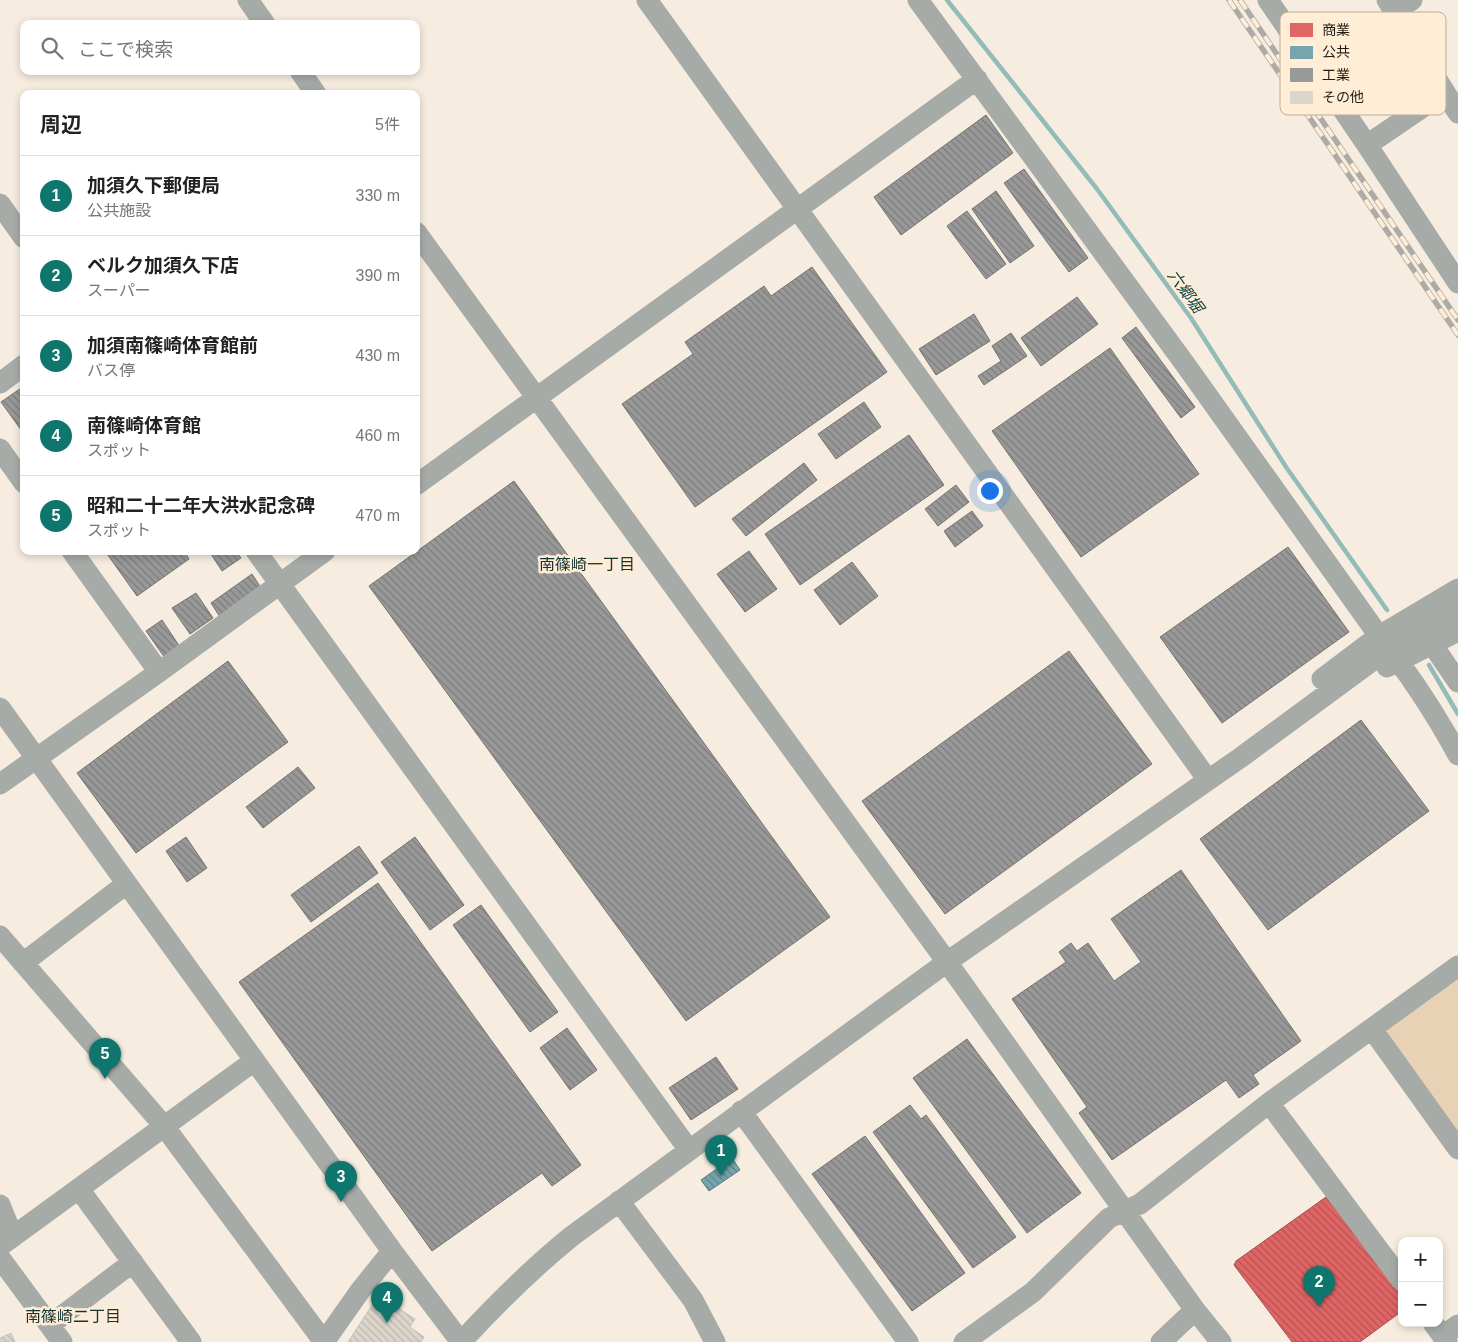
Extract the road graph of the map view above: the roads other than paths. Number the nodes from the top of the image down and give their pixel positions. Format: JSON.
{"nodes":[{"id":1,"x":248,"y":0,"type":"edge"},
{"id":2,"x":647,"y":0,"type":"edge"},
{"id":3,"x":918,"y":0,"type":"edge"},
{"id":4,"x":1268,"y":0,"type":"edge"},
{"id":5,"x":1280,"y":18,"type":"edge"},
{"id":6,"x":262,"y":20,"type":"edge"},
{"id":7,"x":303,"y":75,"type":"edge"},
{"id":8,"x":977,"y":79,"type":"junction"},
{"id":9,"x":313,"y":90,"type":"edge"},
{"id":10,"x":1446,"y":94,"type":"edge"},
{"id":11,"x":1458,"y":113,"type":"edge"},
{"id":12,"x":1346,"y":115,"type":"edge"},
{"id":13,"x":1411,"y":115,"type":"edge"},
{"id":14,"x":1366,"y":145,"type":"junction"},
{"id":15,"x":0,"y":204,"type":"edge"},
{"id":16,"x":797,"y":209,"type":"junction"},
{"id":17,"x":20,"y":232,"type":"edge"},
{"id":18,"x":420,"y":237,"type":"edge"},
{"id":19,"x":1458,"y":283,"type":"edge"},
{"id":20,"x":20,"y":368,"type":"edge"},
{"id":21,"x":0,"y":383,"type":"edge"},
{"id":22,"x":537,"y":398,"type":"junction"},
{"id":23,"x":0,"y":449,"type":"edge"},
{"id":24,"x":20,"y":477,"type":"edge"},
{"id":25,"x":420,"y":482,"type":"edge"},
{"id":26,"x":75,"y":555,"type":"edge"},
{"id":27,"x":259,"y":555,"type":"edge"},
{"id":28,"x":320,"y":555,"type":"edge"},
{"id":29,"x":280,"y":584,"type":"junction"},
{"id":30,"x":1458,"y":589,"type":"edge"},
{"id":31,"x":1458,"y":611,"type":"edge"},
{"id":32,"x":1458,"y":631,"type":"edge"},
{"id":33,"x":1432,"y":644,"type":"junction"},
{"id":34,"x":1386,"y":650,"type":"junction"},
{"id":35,"x":158,"y":672,"type":"junction"},
{"id":36,"x":1458,"y":682,"type":"edge"},
{"id":37,"x":0,"y":708,"type":"edge"},
{"id":38,"x":1458,"y":755,"type":"edge"},
{"id":39,"x":35,"y":758,"type":"junction"},
{"id":40,"x":1208,"y":780,"type":"junction"},
{"id":41,"x":0,"y":784,"type":"edge"},
{"id":42,"x":126,"y":884,"type":"junction"},
{"id":43,"x":0,"y":936,"type":"edge"},
{"id":44,"x":947,"y":962,"type":"junction"},
{"id":45,"x":23,"y":963,"type":"junction"},
{"id":46,"x":1458,"y":966,"type":"edge"},
{"id":47,"x":1372,"y":1029,"type":"junction"},
{"id":48,"x":254,"y":1061,"type":"junction"},
{"id":49,"x":1269,"y":1103,"type":"junction"},
{"id":50,"x":741,"y":1111,"type":"junction"},
{"id":51,"x":164,"y":1126,"type":"junction"},
{"id":52,"x":1458,"y":1149,"type":"edge"},
{"id":53,"x":688,"y":1150,"type":"junction"},
{"id":54,"x":79,"y":1188,"type":"junction"},
{"id":55,"x":619,"y":1201,"type":"junction"},
{"id":56,"x":0,"y":1205,"type":"edge"},
{"id":57,"x":1125,"y":1212,"type":"junction"},
{"id":58,"x":6,"y":1242,"type":"edge"},
{"id":59,"x":392,"y":1251,"type":"junction"},
{"id":60,"x":0,"y":1258,"type":"edge"},
{"id":61,"x":133,"y":1262,"type":"junction"},
{"id":62,"x":1398,"y":1276,"type":"edge"},
{"id":63,"x":1195,"y":1310,"type":"junction"},
{"id":64,"x":56,"y":1334,"type":"edge"},
{"id":65,"x":181,"y":1338,"type":"edge"},
{"id":66,"x":324,"y":1342,"type":"edge"},
{"id":67,"x":461,"y":1342,"type":"edge"},
{"id":68,"x":715,"y":1342,"type":"edge"},
{"id":69,"x":908,"y":1342,"type":"edge"},
{"id":70,"x":964,"y":1342,"type":"edge"},
{"id":71,"x":1161,"y":1342,"type":"edge"},
{"id":72,"x":1221,"y":1342,"type":"edge"}],
"edges":[{"from":1,"to":6,"type":"street"},
{"from":2,"to":16,"type":"street"},
{"from":3,"to":8,"type":"street"},
{"from":4,"to":5,"type":"street"},
{"from":7,"to":9,"type":"street"},
{"from":8,"to":16,"type":"street"},
{"from":8,"to":34,"type":"street"},
{"from":10,"to":11,"type":"street"},
{"from":12,"to":14,"type":"street"},
{"from":13,"to":14,"type":"street"},
{"from":14,"to":19,"type":"street"},
{"from":15,"to":17,"type":"street"},
{"from":16,"to":22,"type":"street"},
{"from":16,"to":40,"type":"street"},
{"from":18,"to":22,"type":"street"},
{"from":20,"to":21,"type":"street"},
{"from":22,"to":25,"type":"street"},
{"from":22,"to":44,"type":"street"},
{"from":23,"to":24,"type":"street"},
{"from":26,"to":35,"type":"street"},
{"from":27,"to":29,"type":"street"},
{"from":28,"to":29,"type":"street"},
{"from":29,"to":35,"type":"street"},
{"from":29,"to":53,"type":"street"},
{"from":30,"to":34,"type":"street"},
{"from":31,"to":34,"type":"street","bridge":true},
{"from":32,"to":33,"type":"street"},
{"from":33,"to":34,"type":"street"},
{"from":33,"to":36,"type":"street"},
{"from":34,"to":38,"type":"street"},
{"from":34,"to":40,"type":"street"},
{"from":35,"to":39,"type":"street"},
{"from":37,"to":39,"type":"street"},
{"from":39,"to":41,"type":"street"},
{"from":39,"to":42,"type":"street"},
{"from":40,"to":44,"type":"street"},
{"from":42,"to":45,"type":"street"},
{"from":42,"to":48,"type":"street"},
{"from":43,"to":45,"type":"street"},
{"from":44,"to":50,"type":"street"},
{"from":44,"to":57,"type":"street"},
{"from":45,"to":51,"type":"street"},
{"from":46,"to":47,"type":"street"},
{"from":47,"to":49,"type":"street"},
{"from":47,"to":52,"type":"street"},
{"from":48,"to":51,"type":"street"},
{"from":48,"to":59,"type":"street"},
{"from":49,"to":57,"type":"street"},
{"from":49,"to":62,"type":"street"},
{"from":50,"to":53,"type":"street"},
{"from":50,"to":69,"type":"street"},
{"from":51,"to":54,"type":"street"},
{"from":51,"to":66,"type":"street"},
{"from":53,"to":55,"type":"street"},
{"from":54,"to":58,"type":"street"},
{"from":54,"to":61,"type":"street"},
{"from":55,"to":67,"type":"street"},
{"from":55,"to":68,"type":"street"},
{"from":56,"to":58,"type":"street"},
{"from":57,"to":63,"type":"street"},
{"from":57,"to":70,"type":"street"},
{"from":59,"to":66,"type":"street"},
{"from":59,"to":67,"type":"street"},
{"from":60,"to":64,"type":"street"},
{"from":61,"to":64,"type":"street"},
{"from":61,"to":65,"type":"street"},
{"from":63,"to":71,"type":"street"},
{"from":63,"to":72,"type":"street"}]}
